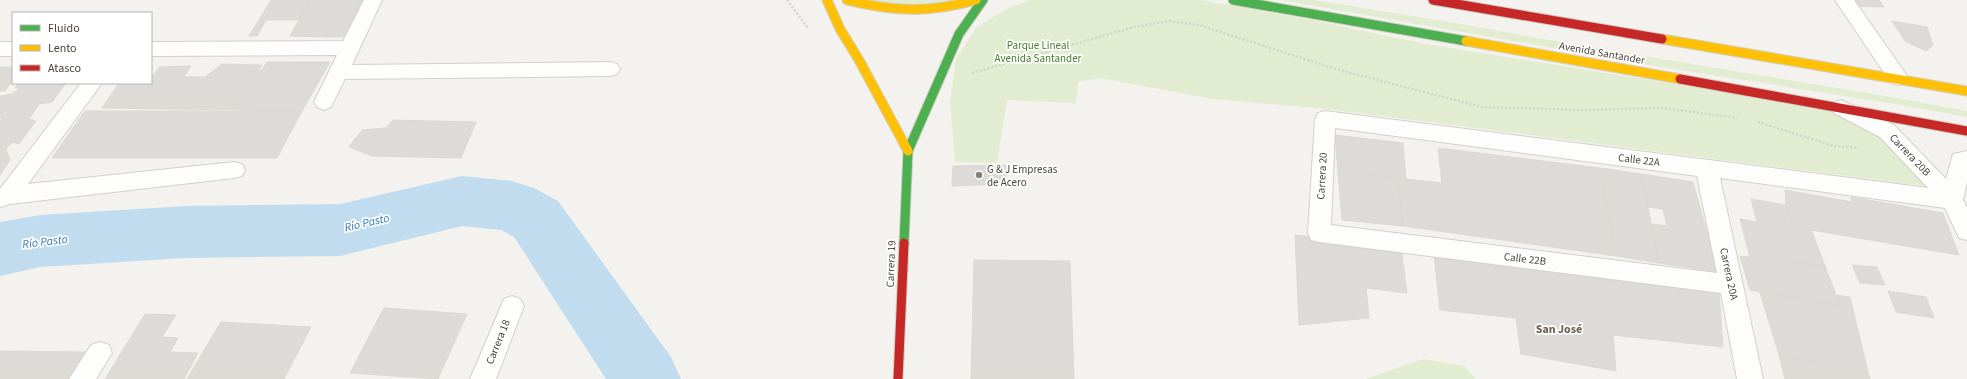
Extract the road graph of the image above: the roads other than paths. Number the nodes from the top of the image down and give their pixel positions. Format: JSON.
{"nodes":[{"id":1,"x":373,"y":0,"type":"edge"},
{"id":2,"x":827,"y":0,"type":"edge"},
{"id":3,"x":847,"y":0,"type":"edge"},
{"id":4,"x":976,"y":0,"type":"edge"},
{"id":5,"x":983,"y":0,"type":"edge"},
{"id":6,"x":1233,"y":0,"type":"edge"},
{"id":7,"x":1433,"y":0,"type":"edge"},
{"id":8,"x":1844,"y":0,"type":"edge"},
{"id":9,"x":351,"y":48,"type":"junction"},
{"id":10,"x":0,"y":49,"type":"edge"},
{"id":11,"x":12,"y":49,"type":"edge"},
{"id":12,"x":152,"y":49,"type":"edge"},
{"id":13,"x":610,"y":69,"type":"dead end"},
{"id":14,"x":339,"y":72,"type":"junction"},
{"id":15,"x":1898,"y":78,"type":"junction"},
{"id":16,"x":91,"y":84,"type":"edge"},
{"id":17,"x":1967,"y":91,"type":"edge"},
{"id":18,"x":324,"y":102,"type":"dead end"},
{"id":19,"x":1840,"y":107,"type":"junction"},
{"id":20,"x":1325,"y":119,"type":"joint"},
{"id":21,"x":1967,"y":131,"type":"edge"},
{"id":22,"x":908,"y":151,"type":"junction"},
{"id":23,"x":1967,"y":159,"type":"edge"},
{"id":24,"x":1706,"y":169,"type":"junction"},
{"id":25,"x":234,"y":170,"type":"dead end"},
{"id":26,"x":4,"y":196,"type":"edge"},
{"id":27,"x":1952,"y":200,"type":"junction"},
{"id":28,"x":1967,"y":231,"type":"edge"},
{"id":29,"x":1319,"y":232,"type":"joint"},
{"id":30,"x":1732,"y":285,"type":"junction"},
{"id":31,"x":512,"y":306,"type":"dead end"},
{"id":32,"x":100,"y":353,"type":"dead end"},
{"id":33,"x":82,"y":379,"type":"edge"},
{"id":34,"x":483,"y":379,"type":"edge"},
{"id":35,"x":898,"y":379,"type":"edge"},
{"id":36,"x":1750,"y":379,"type":"edge"}],
"edges":[{"from":1,"to":9,"type":"street"},
{"from":2,"to":22,"type":"main road"},
{"from":3,"to":4,"type":"main road"},
{"from":5,"to":22,"type":"main road","name":"Carrera 19"},
{"from":6,"to":19,"type":"main road","name":"Avenida Santander"},
{"from":7,"to":15,"type":"main road"},
{"from":8,"to":15,"type":"street"},
{"from":9,"to":12,"type":"street"},
{"from":9,"to":14,"type":"street"},
{"from":10,"to":11,"type":"street"},
{"from":13,"to":14,"type":"street"},
{"from":14,"to":18,"type":"street"},
{"from":15,"to":17,"type":"main road"},
{"from":16,"to":26,"type":"street"},
{"from":19,"to":21,"type":"main road","name":"Avenida Santander"},
{"from":19,"to":27,"type":"street","name":"Carrera 20B"},
{"from":20,"to":24,"type":"street","name":"Calle 22A"},
{"from":20,"to":29,"type":"street","name":"Carrera 20"},
{"from":22,"to":35,"type":"main road","name":"Carrera 19"},
{"from":23,"to":27,"type":"street"},
{"from":24,"to":27,"type":"street","name":"Calle 22A"},
{"from":24,"to":30,"type":"street","name":"Carrera 20A"},
{"from":25,"to":26,"type":"street"},
{"from":27,"to":28,"type":"street","name":"Carrera 20B"},
{"from":29,"to":30,"type":"street","name":"Calle 22B"},
{"from":30,"to":36,"type":"street","name":"Carrera 20A"},
{"from":31,"to":34,"type":"street","name":"Carrera 18"},
{"from":32,"to":33,"type":"street"}]}
